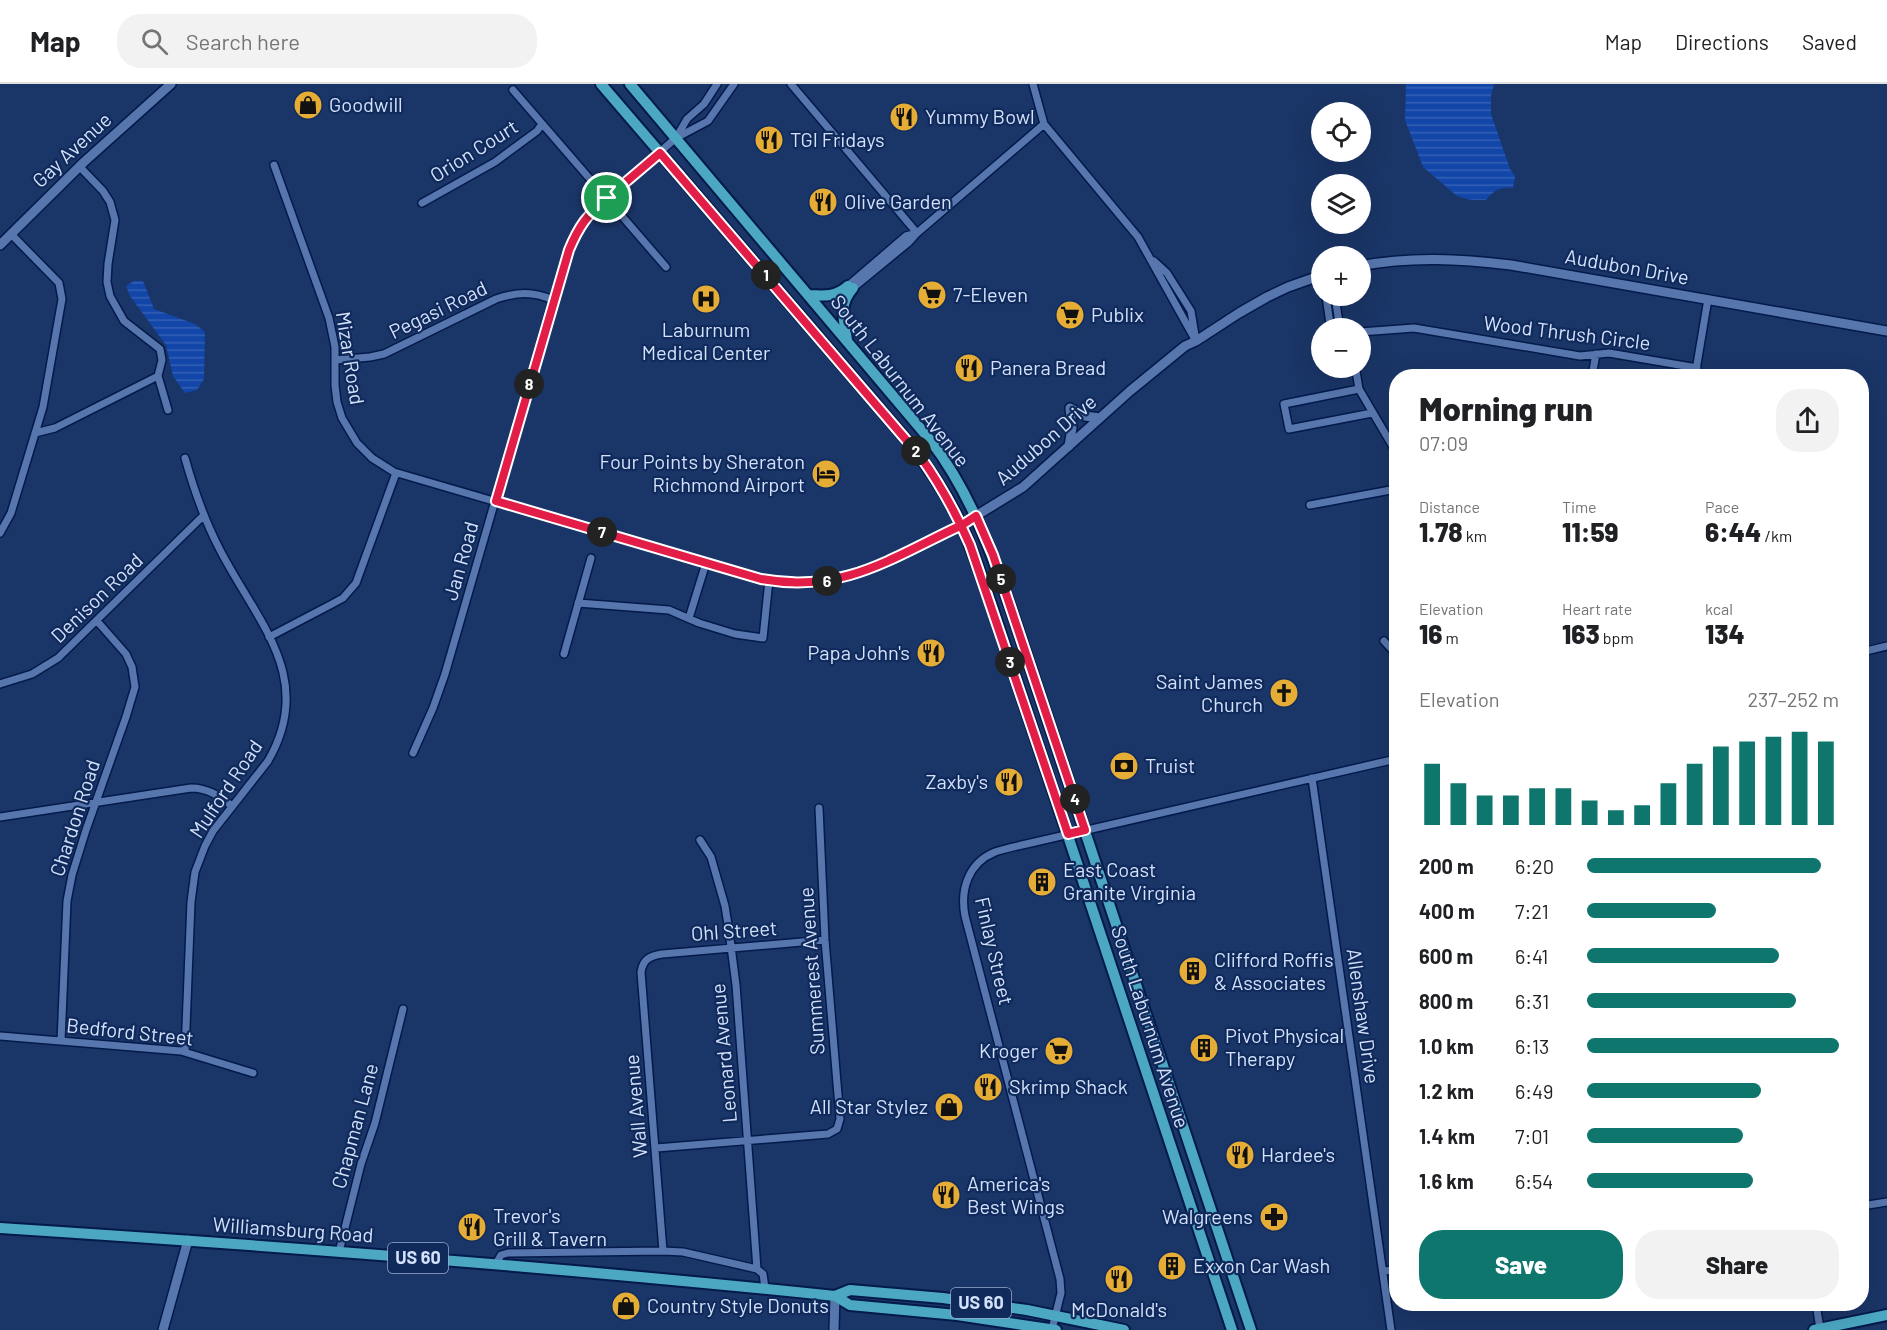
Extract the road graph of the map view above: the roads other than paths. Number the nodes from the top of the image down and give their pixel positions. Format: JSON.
{"nodes":[{"id":1,"x":171,"y":84,"type":"edge"},
{"id":2,"x":601,"y":84,"type":"edge"},
{"id":3,"x":630,"y":84,"type":"edge"},
{"id":4,"x":717,"y":84,"type":"edge"},
{"id":5,"x":734,"y":84,"type":"edge"},
{"id":6,"x":1033,"y":84,"type":"edge"},
{"id":7,"x":790,"y":85,"type":"edge"},
{"id":8,"x":513,"y":90,"type":"dead end"},
{"id":9,"x":542,"y":124,"type":"junction"},
{"id":10,"x":1044,"y":124,"type":"junction"},
{"id":11,"x":676,"y":138,"type":"junction"},
{"id":12,"x":660,"y":153,"type":"junction"},
{"id":13,"x":274,"y":165,"type":"dead end"},
{"id":14,"x":79,"y":166,"type":"junction"},
{"id":15,"x":607,"y":198,"type":"junction"},
{"id":16,"x":422,"y":203,"type":"dead end"},
{"id":17,"x":917,"y":233,"type":"junction"},
{"id":18,"x":11,"y":234,"type":"junction"},
{"id":19,"x":0,"y":245,"type":"edge"},
{"id":20,"x":1371,"y":265,"type":"edge"},
{"id":21,"x":666,"y":267,"type":"dead end"},
{"id":22,"x":1311,"y":279,"type":"edge"},
{"id":23,"x":852,"y":286,"type":"junction"},
{"id":24,"x":809,"y":295,"type":"junction"},
{"id":25,"x":1708,"y":299,"type":"junction"},
{"id":26,"x":553,"y":300,"type":"junction"},
{"id":27,"x":1887,"y":330,"type":"edge"},
{"id":28,"x":1371,"y":331,"type":"edge"},
{"id":29,"x":847,"y":340,"type":"junction"},
{"id":30,"x":1196,"y":341,"type":"junction"},
{"id":31,"x":1596,"y":354,"type":"junction"},
{"id":32,"x":335,"y":360,"type":"junction"},
{"id":33,"x":1697,"y":368,"type":"joint"},
{"id":34,"x":1593,"y":369,"type":"edge"},
{"id":35,"x":158,"y":376,"type":"junction"},
{"id":36,"x":1357,"y":378,"type":"edge"},
{"id":37,"x":1359,"y":390,"type":"junction"},
{"id":38,"x":168,"y":410,"type":"dead end"},
{"id":39,"x":1372,"y":413,"type":"junction"},
{"id":40,"x":1100,"y":418,"type":"junction"},
{"id":41,"x":35,"y":433,"type":"junction"},
{"id":42,"x":1389,"y":441,"type":"edge"},
{"id":43,"x":1069,"y":446,"type":"junction"},
{"id":44,"x":185,"y":458,"type":"dead end"},
{"id":45,"x":396,"y":473,"type":"junction"},
{"id":46,"x":1389,"y":490,"type":"edge"},
{"id":47,"x":496,"y":501,"type":"junction"},
{"id":48,"x":1310,"y":505,"type":"dead end"},
{"id":49,"x":203,"y":516,"type":"junction"},
{"id":50,"x":976,"y":516,"type":"junction"},
{"id":51,"x":962,"y":525,"type":"junction"},
{"id":52,"x":0,"y":533,"type":"edge"},
{"id":53,"x":591,"y":558,"type":"dead end"},
{"id":54,"x":706,"y":563,"type":"junction"},
{"id":55,"x":769,"y":580,"type":"junction"},
{"id":56,"x":578,"y":603,"type":"junction"},
{"id":57,"x":689,"y":618,"type":"junction"},
{"id":58,"x":97,"y":621,"type":"junction"},
{"id":59,"x":269,"y":637,"type":"junction"},
{"id":60,"x":1384,"y":641,"type":"dead end"},
{"id":61,"x":1389,"y":646,"type":"edge"},
{"id":62,"x":1887,"y":646,"type":"edge"},
{"id":63,"x":1869,"y":650,"type":"edge"},
{"id":64,"x":564,"y":654,"type":"dead end"},
{"id":65,"x":0,"y":684,"type":"edge"},
{"id":66,"x":412,"y":753,"type":"dead end"},
{"id":67,"x":1389,"y":761,"type":"edge"},
{"id":68,"x":1312,"y":778,"type":"junction"},
{"id":69,"x":96,"y":803,"type":"junction"},
{"id":70,"x":232,"y":806,"type":"junction"},
{"id":71,"x":819,"y":808,"type":"dead end"},
{"id":72,"x":0,"y":818,"type":"edge"},
{"id":73,"x":1085,"y":830,"type":"junction"},
{"id":74,"x":1068,"y":834,"type":"junction"},
{"id":75,"x":700,"y":840,"type":"dead end"},
{"id":76,"x":825,"y":939,"type":"junction"},
{"id":77,"x":731,"y":948,"type":"junction"},
{"id":78,"x":646,"y":960,"type":"joint"},
{"id":79,"x":403,"y":1009,"type":"dead end"},
{"id":80,"x":0,"y":1036,"type":"edge"},
{"id":81,"x":61,"y":1041,"type":"junction"},
{"id":82,"x":185,"y":1052,"type":"junction"},
{"id":83,"x":253,"y":1073,"type":"dead end"},
{"id":84,"x":748,"y":1140,"type":"junction"},
{"id":85,"x":656,"y":1148,"type":"junction"},
{"id":86,"x":1887,"y":1202,"type":"edge"},
{"id":87,"x":1869,"y":1205,"type":"edge"},
{"id":88,"x":0,"y":1228,"type":"edge"},
{"id":89,"x":188,"y":1240,"type":"junction"},
{"id":90,"x":663,"y":1251,"type":"junction"},
{"id":91,"x":339,"y":1252,"type":"junction"},
{"id":92,"x":496,"y":1264,"type":"junction"},
{"id":93,"x":757,"y":1269,"type":"junction"},
{"id":94,"x":1383,"y":1271,"type":"junction"},
{"id":95,"x":1389,"y":1271,"type":"edge"},
{"id":96,"x":765,"y":1288,"type":"junction"},
{"id":97,"x":835,"y":1296,"type":"junction"},
{"id":98,"x":1816,"y":1311,"type":"edge"},
{"id":99,"x":1057,"y":1315,"type":"junction"},
{"id":100,"x":1887,"y":1315,"type":"edge"},
{"id":101,"x":1817,"y":1329,"type":"edge"},
{"id":102,"x":163,"y":1330,"type":"edge"},
{"id":103,"x":834,"y":1330,"type":"edge"},
{"id":104,"x":1054,"y":1330,"type":"edge"},
{"id":105,"x":1124,"y":1330,"type":"edge"},
{"id":106,"x":1232,"y":1330,"type":"edge"},
{"id":107,"x":1251,"y":1330,"type":"edge"},
{"id":108,"x":1391,"y":1330,"type":"edge"}],
"edges":[{"from":1,"to":14,"type":"street","name":"Gay Avenue"},
{"from":2,"to":12,"type":"main road","name":"South Laburnum Avenue"},
{"from":3,"to":11,"type":"main road","name":"South Laburnum Avenue"},
{"from":4,"to":11,"type":"street"},
{"from":5,"to":11,"type":"street"},
{"from":6,"to":10,"type":"street"},
{"from":7,"to":17,"type":"street"},
{"from":8,"to":9,"type":"street"},
{"from":9,"to":15,"type":"street"},
{"from":9,"to":16,"type":"street","name":"Orion Court"},
{"from":10,"to":17,"type":"street"},
{"from":10,"to":30,"type":"street"},
{"from":11,"to":12,"type":"street","name":"Jan Road"},
{"from":11,"to":24,"type":"main road","name":"South Laburnum Avenue"},
{"from":12,"to":15,"type":"street","name":"Jan Road"},
{"from":12,"to":51,"type":"main road","name":"South Laburnum Avenue"},
{"from":13,"to":32,"type":"street","name":"Mizar Road"},
{"from":14,"to":18,"type":"street","name":"Gay Avenue"},
{"from":14,"to":35,"type":"street"},
{"from":15,"to":21,"type":"street"},
{"from":15,"to":26,"type":"street","name":"Jan Road"},
{"from":17,"to":23,"type":"street"},
{"from":18,"to":19,"type":"street","name":"Gay Avenue"},
{"from":18,"to":41,"type":"street"},
{"from":20,"to":25,"type":"street","name":"Audubon Drive"},
{"from":22,"to":30,"type":"street","name":"Audubon Drive"},
{"from":23,"to":24,"type":"main road"},
{"from":23,"to":29,"type":"main road"},
{"from":24,"to":29,"type":"main road","name":"South Laburnum Avenue"},
{"from":25,"to":27,"type":"street","name":"Audubon Drive"},
{"from":25,"to":33,"type":"street"},
{"from":26,"to":32,"type":"street","name":"Pegasi Road"},
{"from":26,"to":47,"type":"street","name":"Jan Road"},
{"from":28,"to":31,"type":"street","name":"Wood Thrush Circle"},
{"from":29,"to":50,"type":"main road","name":"South Laburnum Avenue"},
{"from":30,"to":40,"type":"street","name":"Audubon Drive"},
{"from":31,"to":33,"type":"street","name":"Wood Thrush Circle"},
{"from":31,"to":34,"type":"street"},
{"from":32,"to":45,"type":"street","name":"Mizar Road"},
{"from":35,"to":38,"type":"street"},
{"from":35,"to":41,"type":"street"},
{"from":36,"to":37,"type":"street"},
{"from":37,"to":39,"type":"street"},
{"from":37,"to":39,"type":"street"},
{"from":39,"to":42,"type":"street"},
{"from":40,"to":43,"type":"street","name":"Audubon Drive"},
{"from":40,"to":43,"type":"street"},
{"from":41,"to":52,"type":"street"},
{"from":43,"to":50,"type":"street","name":"Audubon Drive"},
{"from":44,"to":49,"type":"street","name":"Mulford Road"},
{"from":45,"to":47,"type":"street","name":"Mizar Road"},
{"from":45,"to":59,"type":"street"},
{"from":46,"to":48,"type":"street"},
{"from":47,"to":54,"type":"street","name":"Audubon Drive"},
{"from":47,"to":66,"type":"street","name":"Jan Road"},
{"from":49,"to":58,"type":"street","name":"Denison Road"},
{"from":49,"to":59,"type":"street","name":"Mulford Road"},
{"from":50,"to":51,"type":"street","name":"Audubon Drive"},
{"from":50,"to":73,"type":"main road","name":"South Laburnum Avenue"},
{"from":51,"to":55,"type":"street","name":"Audubon Drive"},
{"from":51,"to":74,"type":"main road","name":"South Laburnum Avenue"},
{"from":53,"to":56,"type":"street"},
{"from":54,"to":55,"type":"street","name":"Audubon Drive"},
{"from":54,"to":57,"type":"street"},
{"from":55,"to":57,"type":"street"},
{"from":56,"to":57,"type":"street"},
{"from":56,"to":64,"type":"street"},
{"from":58,"to":65,"type":"street","name":"Denison Road"},
{"from":58,"to":69,"type":"street","name":"Chardon Road"},
{"from":59,"to":70,"type":"street","name":"Mulford Road"},
{"from":60,"to":61,"type":"street"},
{"from":62,"to":63,"type":"street"},
{"from":67,"to":68,"type":"street","name":"Finlay Street"},
{"from":68,"to":73,"type":"street","name":"Finlay Street"},
{"from":68,"to":94,"type":"street","name":"Allenshaw Drive"},
{"from":69,"to":70,"type":"street"},
{"from":69,"to":72,"type":"street"},
{"from":69,"to":81,"type":"street","name":"Chardon Road"},
{"from":70,"to":82,"type":"street","name":"Mulford Road"},
{"from":71,"to":76,"type":"street","name":"Summerest Avenue"},
{"from":73,"to":74,"type":"street","name":"Finlay Street"},
{"from":73,"to":107,"type":"main road","name":"South Laburnum Avenue"},
{"from":74,"to":99,"type":"street","name":"Finlay Street"},
{"from":74,"to":106,"type":"main road","name":"South Laburnum Avenue"},
{"from":75,"to":77,"type":"street","name":"Leonard Avenue"},
{"from":76,"to":77,"type":"street","name":"Ohl Street"},
{"from":76,"to":84,"type":"street","name":"Summerest Avenue"},
{"from":77,"to":78,"type":"street","name":"Ohl Street"},
{"from":77,"to":84,"type":"street","name":"Leonard Avenue"},
{"from":78,"to":85,"type":"street","name":"Wall Avenue"},
{"from":79,"to":91,"type":"street","name":"Chapman Lane"},
{"from":80,"to":81,"type":"street","name":"Bedford Street"},
{"from":81,"to":82,"type":"street","name":"Bedford Street"},
{"from":82,"to":83,"type":"street","name":"Bedford Street"},
{"from":84,"to":85,"type":"street"},
{"from":84,"to":93,"type":"street","name":"Leonard Avenue"},
{"from":85,"to":90,"type":"street","name":"Wall Avenue"},
{"from":86,"to":87,"type":"street"},
{"from":88,"to":89,"type":"main road","name":"Williamsburg Road","number":"US 60"},
{"from":89,"to":91,"type":"main road","name":"Williamsburg Road","number":"US 60"},
{"from":89,"to":102,"type":"street"},
{"from":90,"to":92,"type":"street"},
{"from":90,"to":93,"type":"street"},
{"from":91,"to":92,"type":"main road","name":"Williamsburg Road","number":"US 60"},
{"from":92,"to":96,"type":"main road","name":"Williamsburg Road","number":"US 60"},
{"from":93,"to":96,"type":"street","name":"Leonard Avenue"},
{"from":94,"to":95,"type":"street"},
{"from":94,"to":108,"type":"street","name":"Allenshaw Drive"},
{"from":96,"to":97,"type":"main road","name":"Williamsburg Road","number":"US 60"},
{"from":97,"to":99,"type":"main road","name":"Williamsburg Road","number":"US 60"},
{"from":97,"to":103,"type":"street"},
{"from":97,"to":104,"type":"main road","name":"Williamsburg Road","number":"US 60"},
{"from":98,"to":101,"type":"street"},
{"from":99,"to":104,"type":"street","name":"Finlay Street"},
{"from":99,"to":105,"type":"main road","name":"Williamsburg Road","number":"US 60"},
{"from":100,"to":101,"type":"main road"}]}
